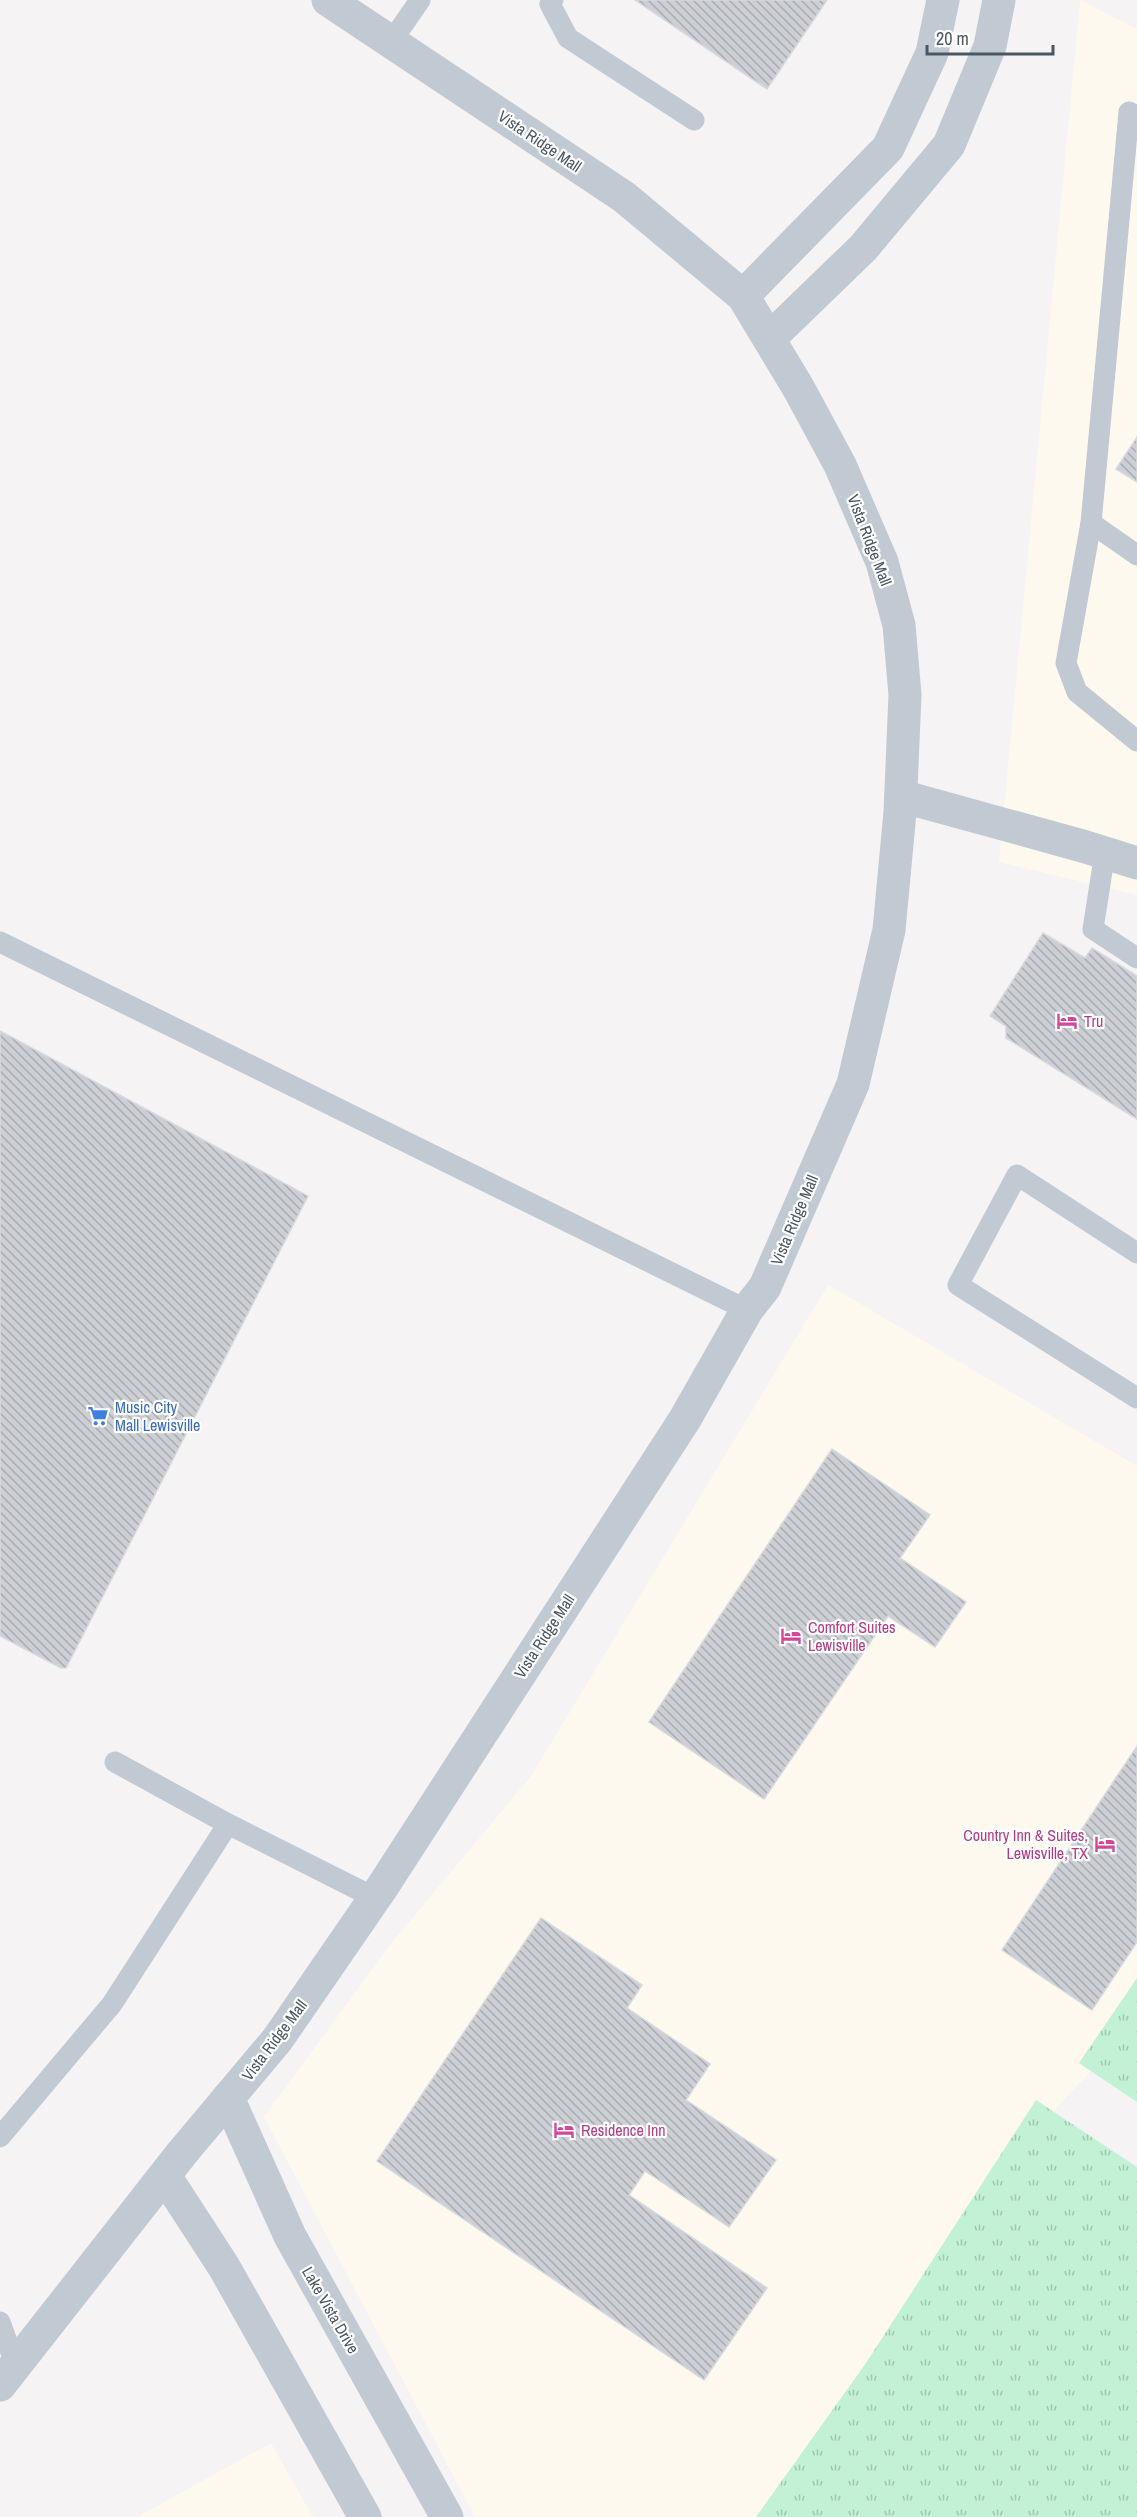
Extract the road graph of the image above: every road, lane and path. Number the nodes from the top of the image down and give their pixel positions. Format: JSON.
{"nodes":[{"id":1,"x":328,"y":0,"type":"edge"},
{"id":2,"x":420,"y":0,"type":"edge"},
{"id":3,"x":553,"y":0,"type":"edge"},
{"id":4,"x":943,"y":0,"type":"edge"},
{"id":5,"x":999,"y":0,"type":"edge"},
{"id":6,"x":391,"y":42,"type":"junction"},
{"id":7,"x":1137,"y":116,"type":"edge"},
{"id":8,"x":694,"y":120,"type":"dead end"},
{"id":9,"x":743,"y":296,"type":"junction"},
{"id":10,"x":769,"y":339,"type":"junction"},
{"id":11,"x":1091,"y":523,"type":"junction"},
{"id":12,"x":1137,"y":555,"type":"edge"},
{"id":13,"x":1137,"y":741,"type":"edge"},
{"id":14,"x":901,"y":796,"type":"junction"},
{"id":15,"x":1105,"y":852,"type":"junction"},
{"id":16,"x":1137,"y":863,"type":"edge"},
{"id":17,"x":0,"y":942,"type":"edge"},
{"id":18,"x":1137,"y":958,"type":"edge"},
{"id":19,"x":1137,"y":1253,"type":"edge"},
{"id":20,"x":747,"y":1310,"type":"junction"},
{"id":21,"x":1137,"y":1398,"type":"edge"},
{"id":22,"x":115,"y":1762,"type":"dead end"},
{"id":23,"x":228,"y":1824,"type":"junction"},
{"id":24,"x":375,"y":1898,"type":"junction"},
{"id":25,"x":228,"y":2097,"type":"junction"},
{"id":26,"x":0,"y":2137,"type":"edge"},
{"id":27,"x":165,"y":2176,"type":"junction"},
{"id":28,"x":0,"y":2322,"type":"edge"},
{"id":29,"x":8,"y":2376,"type":"edge"},
{"id":30,"x":365,"y":2517,"type":"edge"},
{"id":31,"x":447,"y":2517,"type":"edge"}],
"edges":[{"from":1,"to":6,"type":"street","name":"Vista Ridge Mall"},
{"from":2,"to":6,"type":"lane"},
{"from":3,"to":8,"type":"lane"},
{"from":4,"to":9,"type":"street"},
{"from":5,"to":10,"type":"street"},
{"from":6,"to":9,"type":"street","name":"Vista Ridge Mall"},
{"from":7,"to":11,"type":"lane"},
{"from":9,"to":10,"type":"street","name":"Vista Ridge Mall"},
{"from":10,"to":14,"type":"street","name":"Vista Ridge Mall"},
{"from":11,"to":12,"type":"lane"},
{"from":11,"to":13,"type":"lane"},
{"from":14,"to":15,"type":"street"},
{"from":14,"to":20,"type":"street","name":"Vista Ridge Mall"},
{"from":15,"to":16,"type":"street"},
{"from":15,"to":18,"type":"lane"},
{"from":17,"to":20,"type":"lane"},
{"from":19,"to":21,"type":"lane"},
{"from":20,"to":24,"type":"street","name":"Vista Ridge Mall"},
{"from":22,"to":23,"type":"lane"},
{"from":23,"to":24,"type":"lane"},
{"from":23,"to":26,"type":"lane"},
{"from":24,"to":25,"type":"street","name":"Vista Ridge Mall"},
{"from":25,"to":27,"type":"street","name":"Vista Ridge Mall"},
{"from":25,"to":31,"type":"street","name":"Lake Vista Drive"},
{"from":27,"to":29,"type":"street","name":"Vista Ridge Mall"},
{"from":27,"to":30,"type":"street"},
{"from":28,"to":29,"type":"lane"}]}
